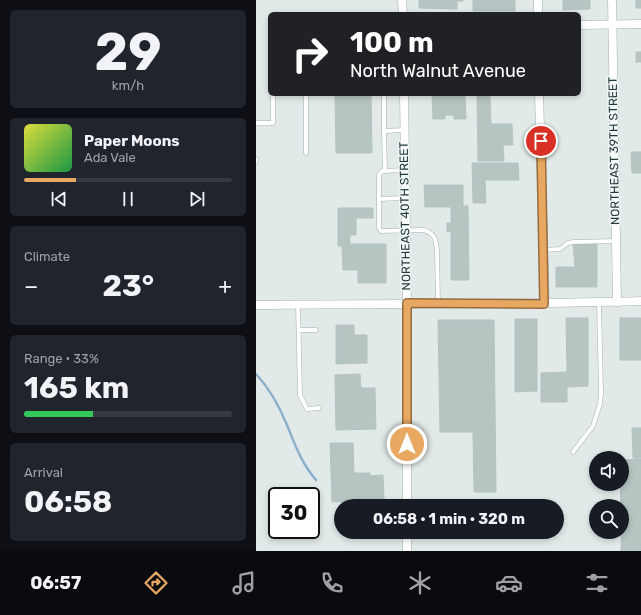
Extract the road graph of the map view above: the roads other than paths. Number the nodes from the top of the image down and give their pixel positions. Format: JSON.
{"nodes":[{"id":1,"x":402,"y":0,"type":"edge"},
{"id":2,"x":538,"y":0,"type":"edge"},
{"id":3,"x":612,"y":0,"type":"edge"},
{"id":4,"x":403,"y":12,"type":"edge"},
{"id":5,"x":538,"y":12,"type":"edge"},
{"id":6,"x":581,"y":24,"type":"edge"},
{"id":7,"x":612,"y":24,"type":"junction"},
{"id":8,"x":641,"y":24,"type":"edge"},
{"id":9,"x":273,"y":96,"type":"edge"},
{"id":10,"x":306,"y":96,"type":"edge"},
{"id":11,"x":384,"y":96,"type":"edge"},
{"id":12,"x":404,"y":96,"type":"edge"},
{"id":13,"x":540,"y":96,"type":"edge"},
{"id":14,"x":256,"y":123,"type":"edge"},
{"id":15,"x":404,"y":130,"type":"junction"},
{"id":16,"x":384,"y":131,"type":"junction"},
{"id":17,"x":306,"y":153,"type":"dead end"},
{"id":18,"x":256,"y":159,"type":"edge"},
{"id":19,"x":256,"y":162,"type":"edge"},
{"id":20,"x":405,"y":170,"type":"junction"},
{"id":21,"x":385,"y":171,"type":"junction"},
{"id":22,"x":405,"y":198,"type":"junction"},
{"id":23,"x":379,"y":199,"type":"junction"},
{"id":24,"x":406,"y":230,"type":"junction"},
{"id":25,"x":616,"y":241,"type":"junction"},
{"id":26,"x":543,"y":250,"type":"junction"},
{"id":27,"x":641,"y":301,"type":"edge"},
{"id":28,"x":599,"y":302,"type":"junction"},
{"id":29,"x":617,"y":302,"type":"junction"},
{"id":30,"x":407,"y":303,"type":"junction"},
{"id":31,"x":438,"y":303,"type":"junction"},
{"id":32,"x":544,"y":304,"type":"junction"},
{"id":33,"x":256,"y":305,"type":"edge"},
{"id":34,"x":298,"y":305,"type":"junction"},
{"id":35,"x":298,"y":330,"type":"junction"},
{"id":36,"x":316,"y":330,"type":"dead end"},
{"id":37,"x":319,"y":408,"type":"dead end"},
{"id":38,"x":573,"y":452,"type":"dead end"},
{"id":39,"x":407,"y":499,"type":"edge"},
{"id":40,"x":407,"y":539,"type":"edge"},
{"id":41,"x":407,"y":551,"type":"edge"}],
"edges":[{"from":1,"to":4,"type":"street"},
{"from":2,"to":5,"type":"street"},
{"from":3,"to":7,"type":"street","name":"NORTHEAST 39TH STREET"},
{"from":6,"to":7,"type":"street"},
{"from":7,"to":8,"type":"street"},
{"from":7,"to":25,"type":"street","name":"NORTHEAST 39TH STREET"},
{"from":9,"to":14,"type":"lane"},
{"from":10,"to":17,"type":"lane"},
{"from":11,"to":16,"type":"lane"},
{"from":12,"to":15,"type":"street","name":"NORTHEAST 40TH STREET"},
{"from":13,"to":26,"type":"street"},
{"from":15,"to":16,"type":"lane"},
{"from":15,"to":20,"type":"street","name":"NORTHEAST 40TH STREET"},
{"from":16,"to":21,"type":"lane"},
{"from":18,"to":19,"type":"lane"},
{"from":20,"to":21,"type":"lane"},
{"from":20,"to":22,"type":"street","name":"NORTHEAST 40TH STREET"},
{"from":21,"to":23,"type":"lane"},
{"from":22,"to":23,"type":"lane"},
{"from":22,"to":24,"type":"street","name":"NORTHEAST 40TH STREET"},
{"from":23,"to":24,"type":"lane"},
{"from":24,"to":30,"type":"street","name":"NORTHEAST 40TH STREET"},
{"from":24,"to":31,"type":"lane"},
{"from":25,"to":26,"type":"lane"},
{"from":25,"to":29,"type":"street","name":"NORTHEAST 39TH STREET"},
{"from":26,"to":32,"type":"street"},
{"from":27,"to":29,"type":"street"},
{"from":28,"to":29,"type":"street"},
{"from":28,"to":32,"type":"street"},
{"from":28,"to":38,"type":"lane"},
{"from":30,"to":31,"type":"street"},
{"from":30,"to":34,"type":"street"},
{"from":30,"to":39,"type":"street","name":"NORTHEAST 40TH STREET"},
{"from":31,"to":32,"type":"street"},
{"from":33,"to":34,"type":"street"},
{"from":34,"to":35,"type":"lane"},
{"from":35,"to":36,"type":"lane"},
{"from":35,"to":37,"type":"lane"},
{"from":40,"to":41,"type":"street"}]}
